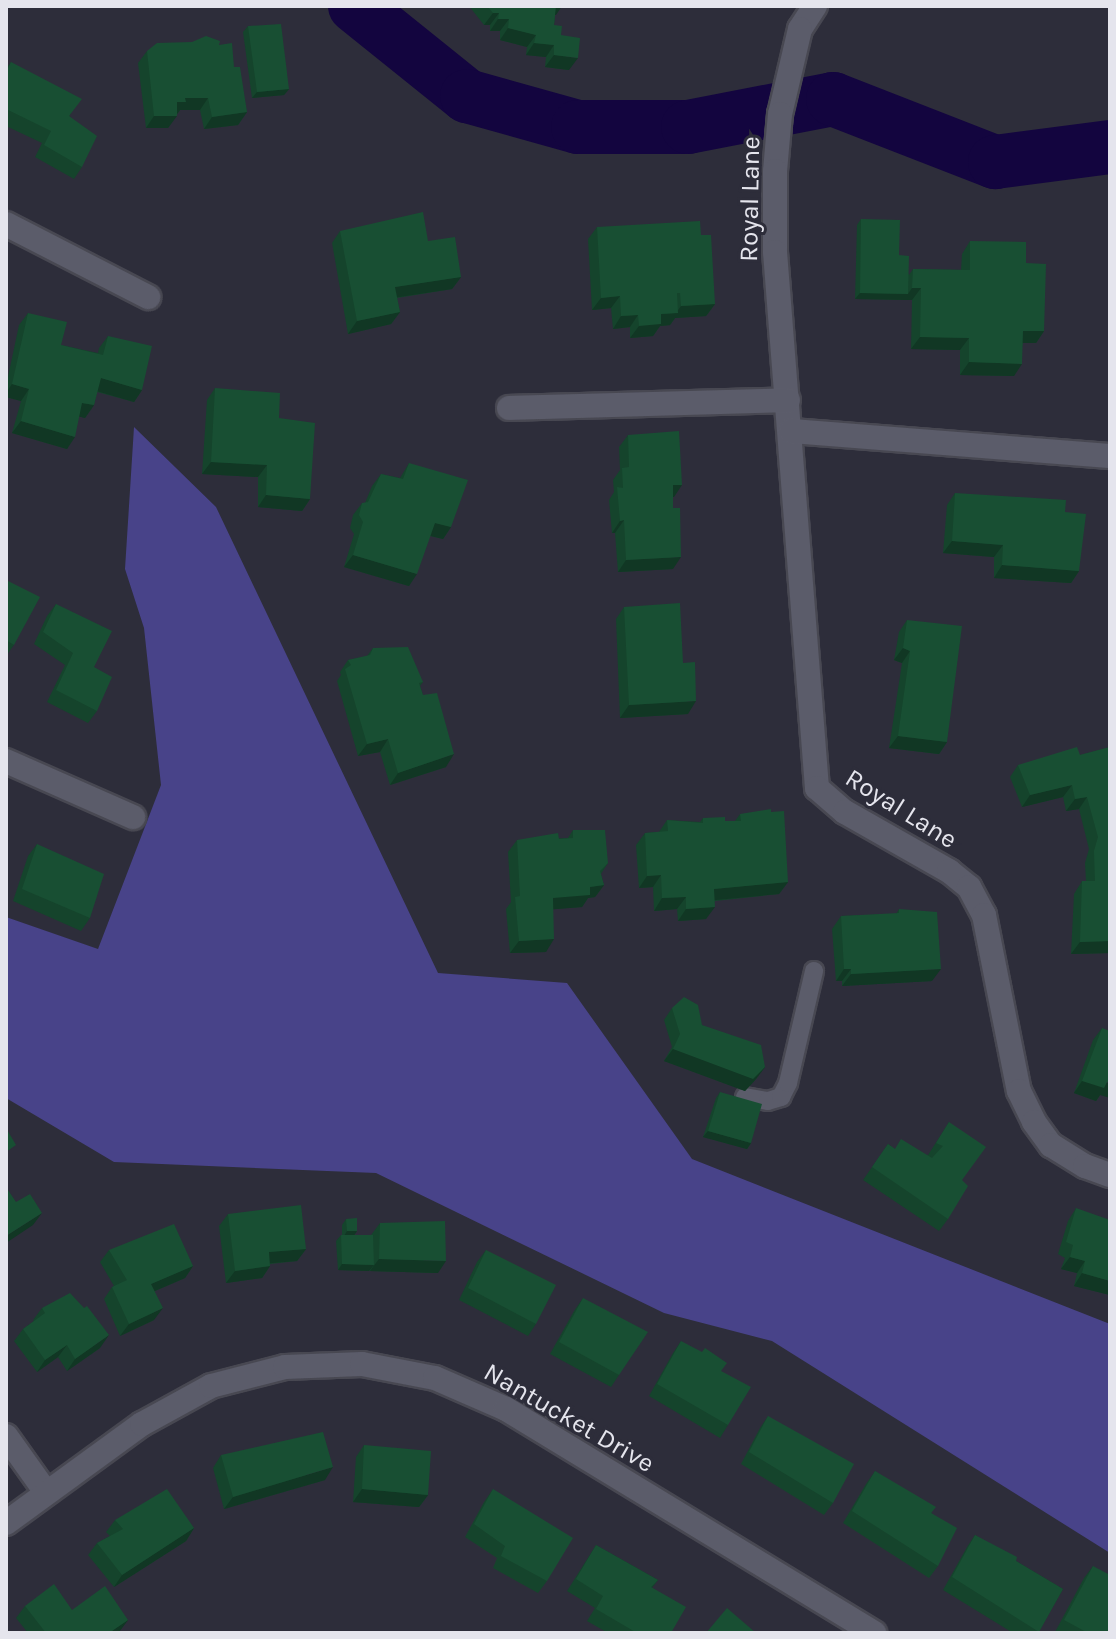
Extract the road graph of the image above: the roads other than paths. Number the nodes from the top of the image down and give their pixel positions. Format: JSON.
{"nodes":[{"id":1,"x":815,"y":6,"type":"edge"},
{"id":2,"x":6,"y":224,"type":"edge"},
{"id":3,"x":148,"y":297,"type":"dead end"},
{"id":4,"x":788,"y":400,"type":"junction"},
{"id":5,"x":509,"y":408,"type":"dead end"},
{"id":6,"x":791,"y":431,"type":"junction"},
{"id":7,"x":1110,"y":456,"type":"edge"},
{"id":8,"x":6,"y":761,"type":"edge"},
{"id":9,"x":133,"y":817,"type":"dead end"},
{"id":10,"x":814,"y":971,"type":"dead end"},
{"id":11,"x":745,"y":1097,"type":"edge"},
{"id":12,"x":1110,"y":1175,"type":"edge"},
{"id":13,"x":6,"y":1436,"type":"edge"},
{"id":14,"x":46,"y":1492,"type":"junction"},
{"id":15,"x":6,"y":1523,"type":"edge"},
{"id":16,"x":874,"y":1633,"type":"edge"}],
"edges":[{"from":1,"to":4,"type":"street","name":"Royal Lane"},
{"from":2,"to":3,"type":"street"},
{"from":4,"to":5,"type":"street"},
{"from":4,"to":6,"type":"street","name":"Royal Lane"},
{"from":6,"to":7,"type":"street"},
{"from":6,"to":12,"type":"street","name":"Royal Lane"},
{"from":8,"to":9,"type":"street"},
{"from":10,"to":11,"type":"lane"},
{"from":13,"to":14,"type":"street"},
{"from":14,"to":15,"type":"street","name":"Nantucket Drive"},
{"from":14,"to":16,"type":"street","name":"Nantucket Drive"}]}
